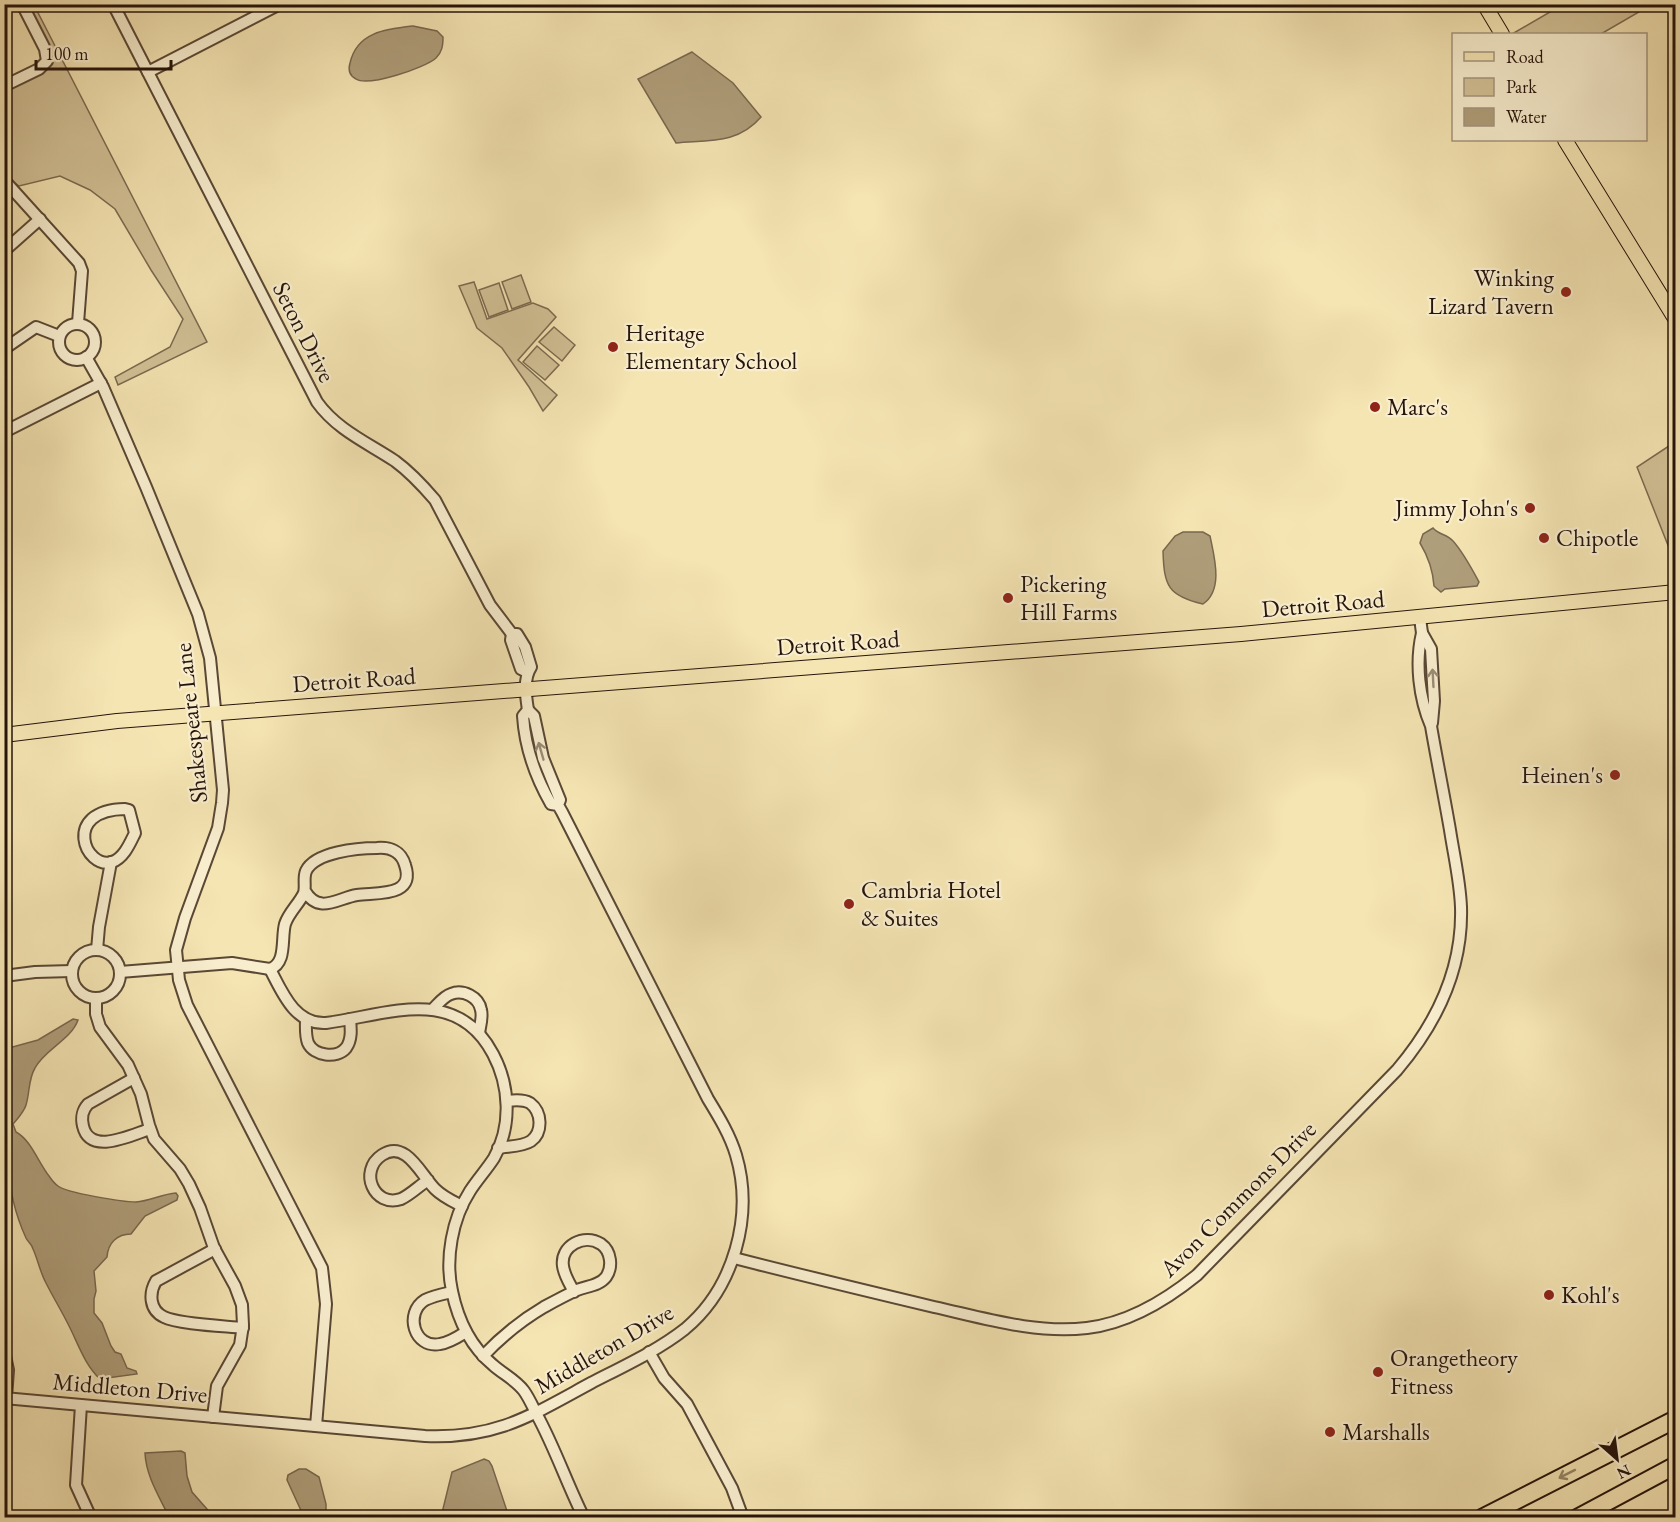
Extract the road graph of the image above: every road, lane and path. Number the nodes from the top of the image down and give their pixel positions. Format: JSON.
{"nodes":[{"id":1,"x":22,"y":4,"type":"edge"},
{"id":2,"x":113,"y":4,"type":"edge"},
{"id":3,"x":279,"y":4,"type":"edge"},
{"id":4,"x":1484,"y":4,"type":"edge"},
{"id":5,"x":1501,"y":33,"type":"edge"},
{"id":6,"x":148,"y":72,"type":"junction"},
{"id":7,"x":4,"y":86,"type":"edge"},
{"id":8,"x":1566,"y":141,"type":"edge"},
{"id":9,"x":4,"y":180,"type":"edge"},
{"id":10,"x":40,"y":219,"type":"junction"},
{"id":11,"x":4,"y":251,"type":"edge"},
{"id":12,"x":1676,"y":320,"type":"edge"},
{"id":13,"x":78,"y":323,"type":"junction"},
{"id":14,"x":59,"y":336,"type":"junction"},
{"id":15,"x":4,"y":349,"type":"edge"},
{"id":16,"x":86,"y":357,"type":"junction"},
{"id":17,"x":101,"y":383,"type":"junction"},
{"id":18,"x":4,"y":432,"type":"edge"},
{"id":19,"x":1676,"y":592,"type":"edge"},
{"id":20,"x":1420,"y":618,"type":"junction"},
{"id":21,"x":526,"y":689,"type":"junction"},
{"id":22,"x":215,"y":714,"type":"junction"},
{"id":23,"x":4,"y":735,"type":"edge"},
{"id":24,"x":111,"y":862,"type":"junction"},
{"id":25,"x":305,"y":891,"type":"junction"},
{"id":26,"x":97,"y":950,"type":"junction"},
{"id":27,"x":177,"y":967,"type":"junction"},
{"id":28,"x":270,"y":969,"type":"junction"},
{"id":29,"x":72,"y":971,"type":"junction"},
{"id":30,"x":120,"y":972,"type":"junction"},
{"id":31,"x":4,"y":976,"type":"edge"},
{"id":32,"x":96,"y":998,"type":"junction"},
{"id":33,"x":433,"y":1009,"type":"junction"},
{"id":34,"x":306,"y":1018,"type":"junction"},
{"id":35,"x":351,"y":1019,"type":"junction"},
{"id":36,"x":479,"y":1033,"type":"junction"},
{"id":37,"x":134,"y":1078,"type":"junction"},
{"id":38,"x":507,"y":1101,"type":"junction"},
{"id":39,"x":150,"y":1129,"type":"junction"},
{"id":40,"x":498,"y":1148,"type":"junction"},
{"id":41,"x":428,"y":1180,"type":"junction"},
{"id":42,"x":462,"y":1206,"type":"junction"},
{"id":43,"x":215,"y":1249,"type":"junction"},
{"id":44,"x":734,"y":1258,"type":"junction"},
{"id":45,"x":452,"y":1292,"type":"junction"},
{"id":46,"x":574,"y":1292,"type":"junction"},
{"id":47,"x":243,"y":1328,"type":"junction"},
{"id":48,"x":466,"y":1332,"type":"junction"},
{"id":49,"x":4,"y":1351,"type":"edge"},
{"id":50,"x":650,"y":1352,"type":"junction"},
{"id":51,"x":483,"y":1356,"type":"junction"},
{"id":52,"x":5,"y":1398,"type":"edge"},
{"id":53,"x":81,"y":1405,"type":"junction"},
{"id":54,"x":536,"y":1413,"type":"junction"},
{"id":55,"x":213,"y":1417,"type":"junction"},
{"id":56,"x":1676,"y":1419,"type":"edge"},
{"id":57,"x":316,"y":1426,"type":"junction"},
{"id":58,"x":1676,"y":1465,"type":"edge"},
{"id":59,"x":91,"y":1518,"type":"edge"},
{"id":60,"x":584,"y":1518,"type":"edge"},
{"id":61,"x":743,"y":1518,"type":"edge"},
{"id":62,"x":1482,"y":1518,"type":"edge"},
{"id":63,"x":1577,"y":1518,"type":"edge"}],
"edges":[{"from":1,"to":7,"type":"street"},
{"from":2,"to":6,"type":"street","name":"Seton Drive"},
{"from":3,"to":6,"type":"street"},
{"from":4,"to":5,"type":"main road"},
{"from":6,"to":21,"type":"street","name":"Seton Drive"},
{"from":8,"to":12,"type":"main road"},
{"from":9,"to":10,"type":"street"},
{"from":10,"to":11,"type":"street"},
{"from":10,"to":13,"type":"street"},
{"from":13,"to":14,"type":"street"},
{"from":13,"to":16,"type":"street"},
{"from":14,"to":15,"type":"street"},
{"from":14,"to":16,"type":"street"},
{"from":16,"to":17,"type":"street","name":"Shakespeare Lane"},
{"from":17,"to":18,"type":"street"},
{"from":17,"to":22,"type":"street","name":"Shakespeare Lane"},
{"from":19,"to":20,"type":"main road","name":"Detroit Road"},
{"from":20,"to":21,"type":"main road","name":"Detroit Road"},
{"from":20,"to":44,"type":"street","name":"Avon Commons Drive"},
{"from":21,"to":22,"type":"main road","name":"Detroit Road"},
{"from":21,"to":44,"type":"street","name":"Middleton Drive"},
{"from":22,"to":23,"type":"main road","name":"Detroit Road"},
{"from":22,"to":27,"type":"street","name":"Shakespeare Lane"},
{"from":24,"to":24,"type":"street"},
{"from":24,"to":26,"type":"street"},
{"from":25,"to":25,"type":"street"},
{"from":25,"to":28,"type":"street"},
{"from":26,"to":29,"type":"street"},
{"from":26,"to":30,"type":"street"},
{"from":27,"to":28,"type":"street"},
{"from":27,"to":30,"type":"street"},
{"from":27,"to":57,"type":"street","name":"Shakespeare Lane"},
{"from":28,"to":34,"type":"street"},
{"from":29,"to":31,"type":"street"},
{"from":29,"to":32,"type":"street"},
{"from":30,"to":32,"type":"street"},
{"from":32,"to":37,"type":"street"},
{"from":33,"to":35,"type":"street"},
{"from":33,"to":36,"type":"street"},
{"from":33,"to":36,"type":"street"},
{"from":34,"to":35,"type":"street"},
{"from":34,"to":35,"type":"street"},
{"from":36,"to":38,"type":"street"},
{"from":37,"to":39,"type":"street"},
{"from":37,"to":39,"type":"street"},
{"from":38,"to":40,"type":"street"},
{"from":38,"to":40,"type":"street"},
{"from":39,"to":43,"type":"street"},
{"from":40,"to":42,"type":"street"},
{"from":41,"to":41,"type":"street"},
{"from":41,"to":42,"type":"street"},
{"from":42,"to":45,"type":"street"},
{"from":43,"to":47,"type":"street"},
{"from":43,"to":47,"type":"street"},
{"from":44,"to":50,"type":"street","name":"Middleton Drive"},
{"from":45,"to":48,"type":"street"},
{"from":45,"to":48,"type":"street"},
{"from":46,"to":46,"type":"street"},
{"from":46,"to":51,"type":"street"},
{"from":47,"to":55,"type":"street"},
{"from":48,"to":51,"type":"street"},
{"from":49,"to":52,"type":"street"},
{"from":50,"to":54,"type":"street","name":"Middleton Drive"},
{"from":50,"to":61,"type":"street"},
{"from":51,"to":54,"type":"street"},
{"from":52,"to":53,"type":"street","name":"Middleton Drive"},
{"from":53,"to":55,"type":"street","name":"Middleton Drive"},
{"from":53,"to":59,"type":"street"},
{"from":54,"to":57,"type":"street","name":"Middleton Drive"},
{"from":54,"to":60,"type":"street"},
{"from":55,"to":57,"type":"street","name":"Middleton Drive"},
{"from":56,"to":62,"type":"highway","one_way":true},
{"from":58,"to":63,"type":"highway"}]}
